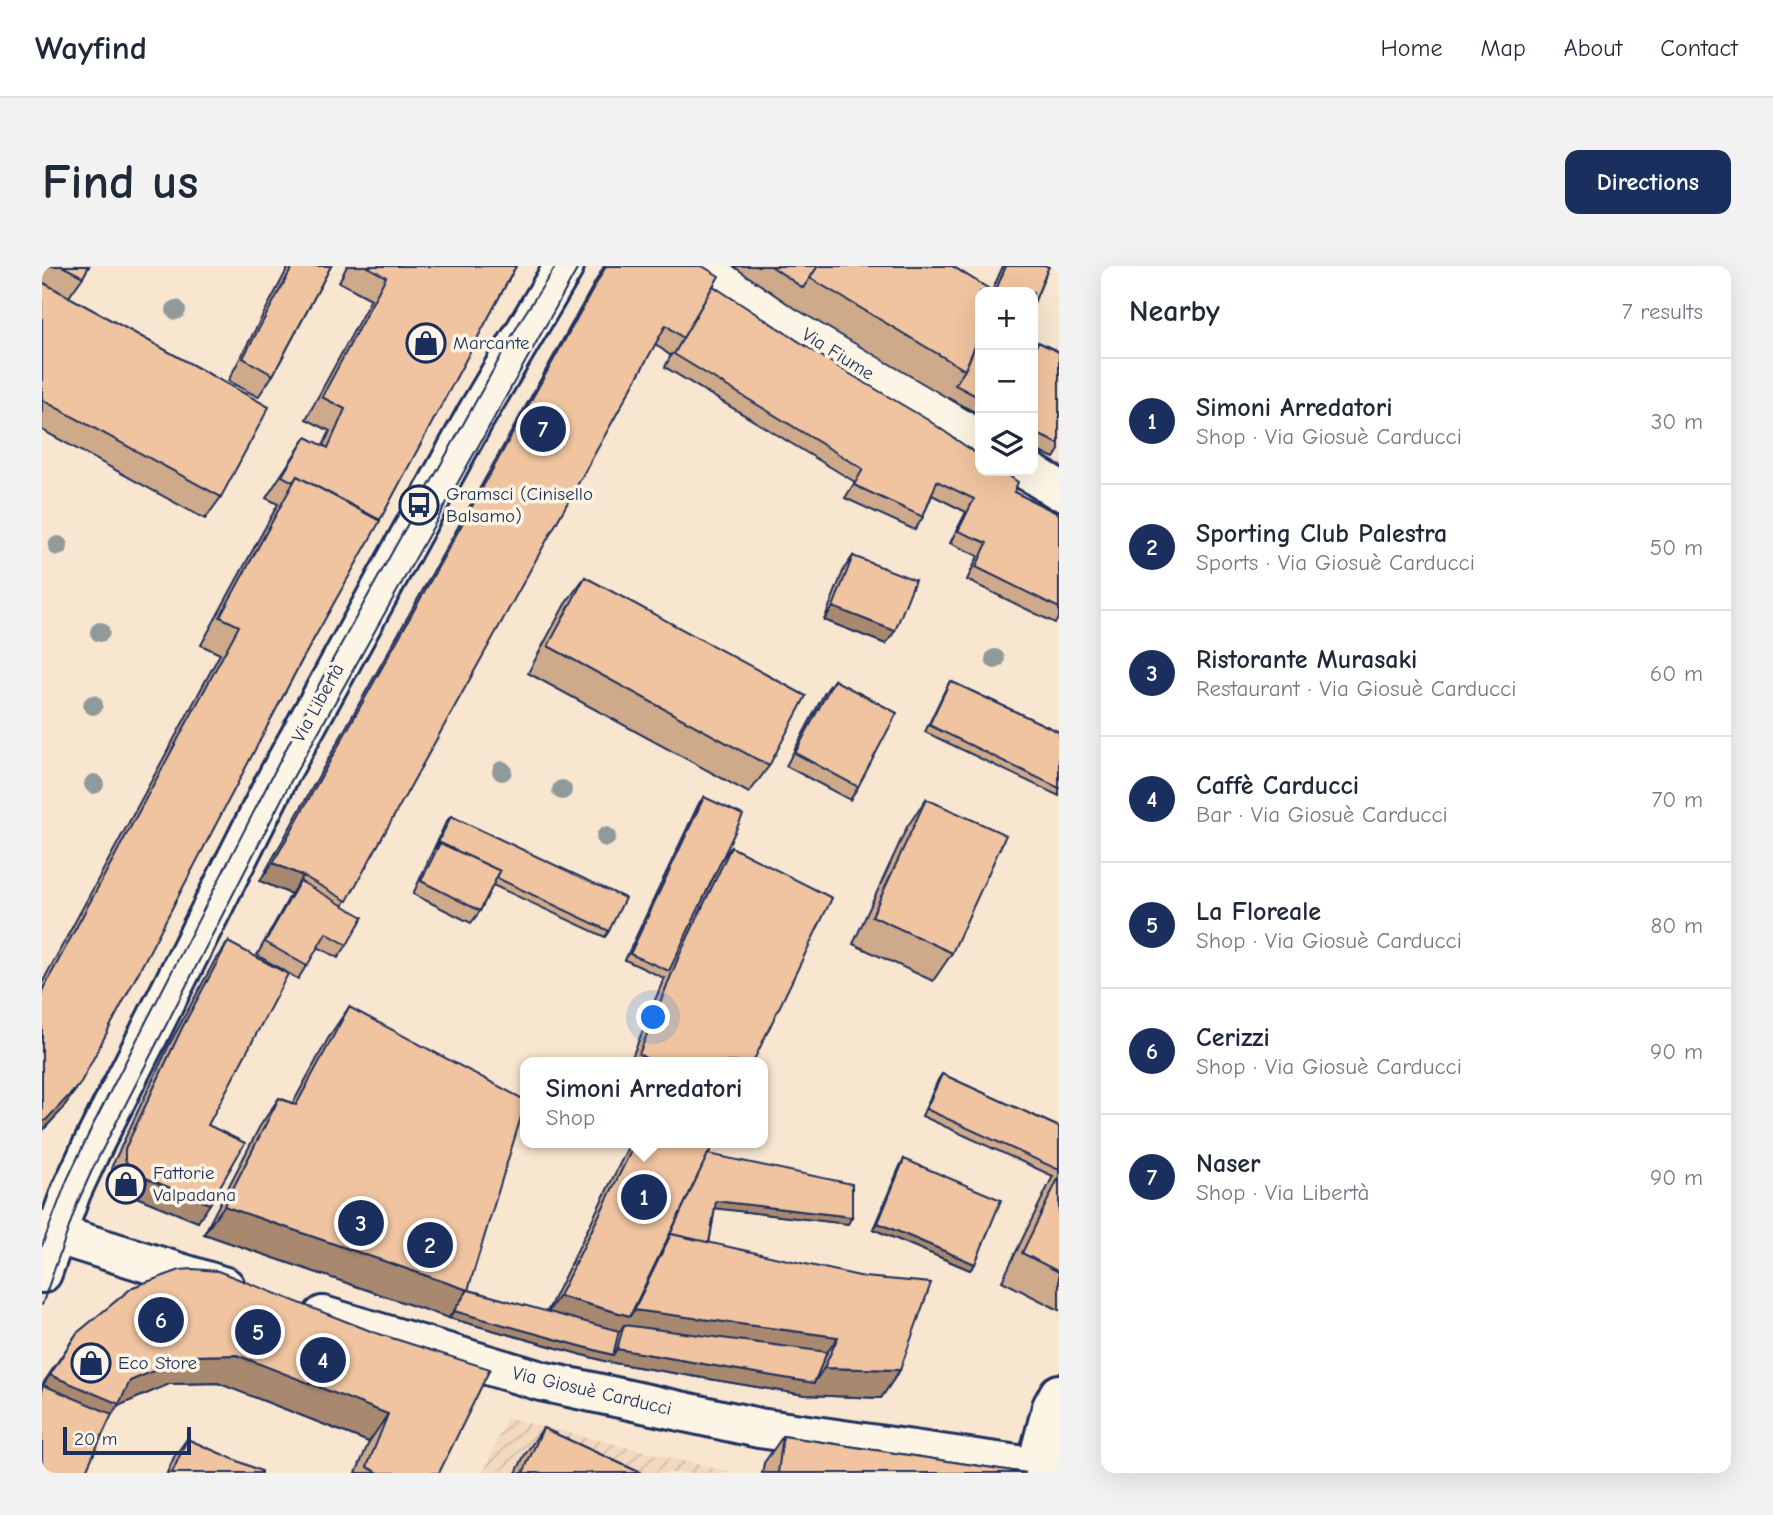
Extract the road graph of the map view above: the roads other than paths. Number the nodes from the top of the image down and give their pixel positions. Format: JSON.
{"nodes":[{"id":1,"x":697,"y":266,"type":"edge"},
{"id":2,"x":554,"y":270,"type":"edge"},
{"id":3,"x":975,"y":438,"type":"edge"},
{"id":4,"x":1036,"y":476,"type":"edge"},
{"id":5,"x":1059,"y":490,"type":"edge"},
{"id":6,"x":49,"y":1233,"type":"edge"},
{"id":7,"x":42,"y":1273,"type":"edge"},
{"id":8,"x":254,"y":1296,"type":"edge"},
{"id":9,"x":293,"y":1307,"type":"edge"},
{"id":10,"x":1059,"y":1394,"type":"edge"},
{"id":11,"x":1048,"y":1470,"type":"edge"}],
"edges":[{"from":1,"to":3,"type":"street","name":"Via Fiume"},
{"from":2,"to":6,"type":"street","name":"Via Libertà"},
{"from":4,"to":5,"type":"street"},
{"from":6,"to":7,"type":"street","name":"Via Libertà"},
{"from":6,"to":8,"type":"street"},
{"from":9,"to":11,"type":"street","name":"Via Giosuè Carducci"},
{"from":10,"to":11,"type":"street"}]}
